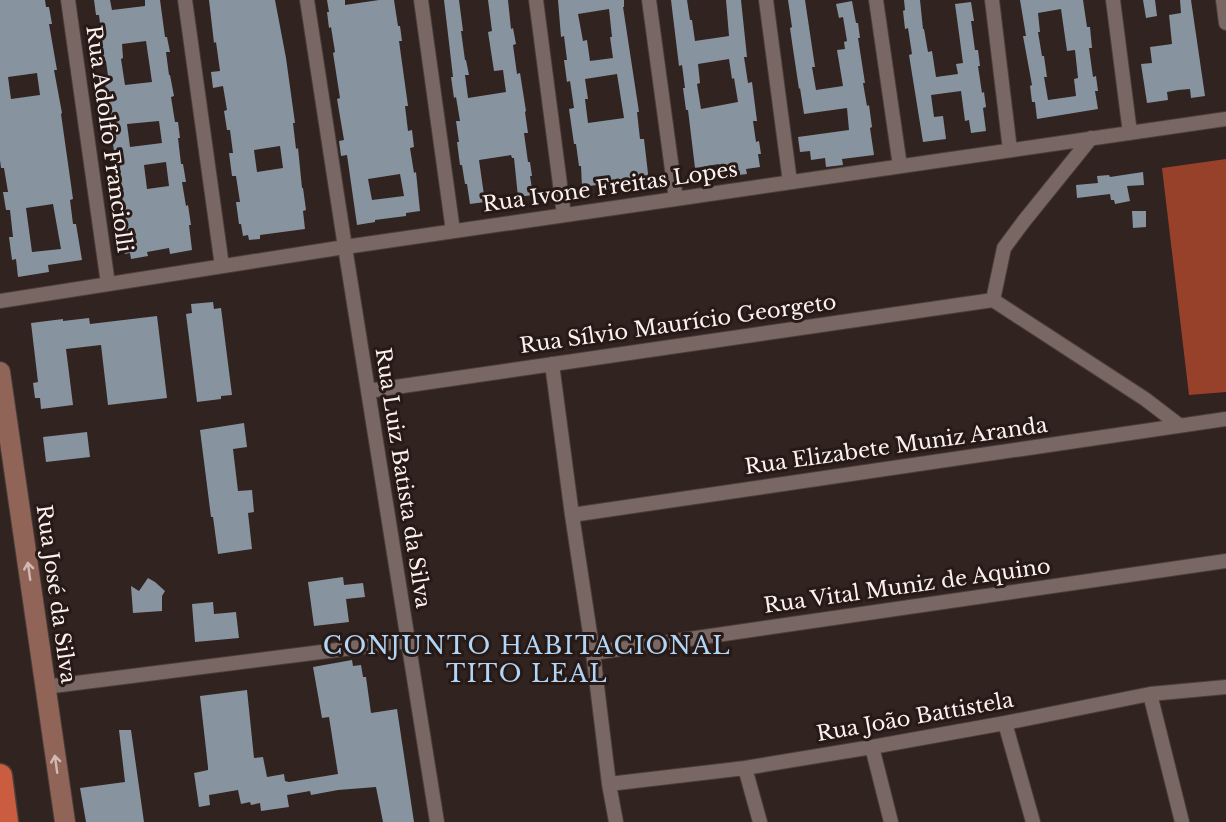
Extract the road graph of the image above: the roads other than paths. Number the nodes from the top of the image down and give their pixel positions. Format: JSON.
{"nodes":[{"id":1,"x":69,"y":0,"type":"edge"},
{"id":2,"x":185,"y":0,"type":"edge"},
{"id":3,"x":307,"y":0,"type":"edge"},
{"id":4,"x":421,"y":0,"type":"edge"},
{"id":5,"x":536,"y":0,"type":"edge"},
{"id":6,"x":649,"y":0,"type":"edge"},
{"id":7,"x":766,"y":0,"type":"edge"},
{"id":8,"x":876,"y":0,"type":"edge"},
{"id":9,"x":992,"y":0,"type":"edge"},
{"id":10,"x":1113,"y":0,"type":"edge"},
{"id":11,"x":1223,"y":0,"type":"edge"},
{"id":12,"x":1226,"y":23,"type":"edge"},
{"id":13,"x":1226,"y":119,"type":"edge"},
{"id":14,"x":1130,"y":133,"type":"junction"},
{"id":15,"x":1091,"y":138,"type":"junction"},
{"id":16,"x":1010,"y":150,"type":"junction"},
{"id":17,"x":900,"y":166,"type":"junction"},
{"id":18,"x":790,"y":182,"type":"junction"},
{"id":19,"x":676,"y":198,"type":"junction"},
{"id":20,"x":564,"y":215,"type":"junction"},
{"id":21,"x":453,"y":231,"type":"junction"},
{"id":22,"x":345,"y":247,"type":"junction"},
{"id":23,"x":222,"y":266,"type":"junction"},
{"id":24,"x":108,"y":284,"type":"junction"},
{"id":25,"x":993,"y":300,"type":"junction"},
{"id":26,"x":0,"y":301,"type":"edge"},
{"id":27,"x":552,"y":364,"type":"junction"},
{"id":28,"x":0,"y":372,"type":"edge"},
{"id":29,"x":368,"y":391,"type":"junction"},
{"id":30,"x":1226,"y":419,"type":"edge"},
{"id":31,"x":1179,"y":425,"type":"junction"},
{"id":32,"x":572,"y":515,"type":"junction"},
{"id":33,"x":1226,"y":561,"type":"edge"},
{"id":34,"x":408,"y":641,"type":"junction"},
{"id":35,"x":593,"y":653,"type":"junction"},
{"id":36,"x":45,"y":687,"type":"junction"},
{"id":37,"x":1226,"y":687,"type":"edge"},
{"id":38,"x":1150,"y":694,"type":"junction"},
{"id":39,"x":1005,"y":723,"type":"junction"},
{"id":40,"x":872,"y":747,"type":"junction"},
{"id":41,"x":745,"y":768,"type":"junction"},
{"id":42,"x":0,"y":776,"type":"edge"},
{"id":43,"x":609,"y":784,"type":"junction"},
{"id":44,"x":6,"y":822,"type":"edge"},
{"id":45,"x":65,"y":822,"type":"edge"},
{"id":46,"x":437,"y":822,"type":"edge"},
{"id":47,"x":616,"y":822,"type":"edge"},
{"id":48,"x":760,"y":822,"type":"edge"},
{"id":49,"x":891,"y":822,"type":"edge"},
{"id":50,"x":1033,"y":822,"type":"edge"},
{"id":51,"x":1182,"y":822,"type":"edge"}],
"edges":[{"from":1,"to":24,"type":"street","name":"Rua Adolfo Franciolli"},
{"from":2,"to":23,"type":"street"},
{"from":3,"to":22,"type":"street","name":"Rua Luiz Batista da Silva"},
{"from":4,"to":21,"type":"street"},
{"from":5,"to":20,"type":"street"},
{"from":6,"to":19,"type":"street"},
{"from":7,"to":18,"type":"street"},
{"from":8,"to":17,"type":"street"},
{"from":9,"to":16,"type":"street"},
{"from":10,"to":14,"type":"street"},
{"from":11,"to":12,"type":"street"},
{"from":13,"to":14,"type":"street","name":"Rua Ivone Freitas Lopes"},
{"from":14,"to":15,"type":"street","name":"Rua Ivone Freitas Lopes"},
{"from":15,"to":16,"type":"street","name":"Rua Ivone Freitas Lopes"},
{"from":15,"to":25,"type":"street"},
{"from":16,"to":17,"type":"street","name":"Rua Ivone Freitas Lopes"},
{"from":17,"to":18,"type":"street","name":"Rua Ivone Freitas Lopes"},
{"from":18,"to":19,"type":"street","name":"Rua Ivone Freitas Lopes"},
{"from":19,"to":20,"type":"street","name":"Rua Ivone Freitas Lopes"},
{"from":20,"to":21,"type":"street","name":"Rua Ivone Freitas Lopes"},
{"from":21,"to":22,"type":"street","name":"Rua Ivone Freitas Lopes"},
{"from":22,"to":23,"type":"street","name":"Rua Ivone Freitas Lopes"},
{"from":22,"to":29,"type":"street","name":"Rua Luiz Batista da Silva"},
{"from":23,"to":24,"type":"street","name":"Rua Ivone Freitas Lopes"},
{"from":24,"to":26,"type":"street","name":"Rua Ivone Freitas Lopes"},
{"from":25,"to":27,"type":"street","name":"Rua Sílvio Maurício Georgeto"},
{"from":25,"to":31,"type":"street"},
{"from":27,"to":29,"type":"street","name":"Rua Sílvio Maurício Georgeto"},
{"from":27,"to":32,"type":"street"},
{"from":36,"to":28,"type":"street","name":"Rua José da Silva","one_way":true},
{"from":29,"to":34,"type":"street","name":"Rua Luiz Batista da Silva"},
{"from":30,"to":31,"type":"street","name":"Rua Elizabete Muniz Aranda"},
{"from":31,"to":32,"type":"street","name":"Rua Elizabete Muniz Aranda"},
{"from":32,"to":35,"type":"street"},
{"from":33,"to":35,"type":"street","name":"Rua Vital Muniz de Aquino"},
{"from":34,"to":36,"type":"street"},
{"from":34,"to":46,"type":"street","name":"Rua Luiz Batista da Silva"},
{"from":35,"to":43,"type":"street"},
{"from":45,"to":36,"type":"street","name":"Rua José da Silva","one_way":true},
{"from":37,"to":38,"type":"street","name":"Rua João Battistela"},
{"from":38,"to":39,"type":"street","name":"Rua João Battistela"},
{"from":38,"to":51,"type":"street"},
{"from":39,"to":40,"type":"street","name":"Rua João Battistela"},
{"from":39,"to":50,"type":"street"},
{"from":40,"to":41,"type":"street","name":"Rua João Battistela"},
{"from":40,"to":49,"type":"street"},
{"from":41,"to":43,"type":"street","name":"Rua João Battistela"},
{"from":41,"to":48,"type":"street"},
{"from":42,"to":44,"type":"highway"},
{"from":43,"to":47,"type":"street"}]}
